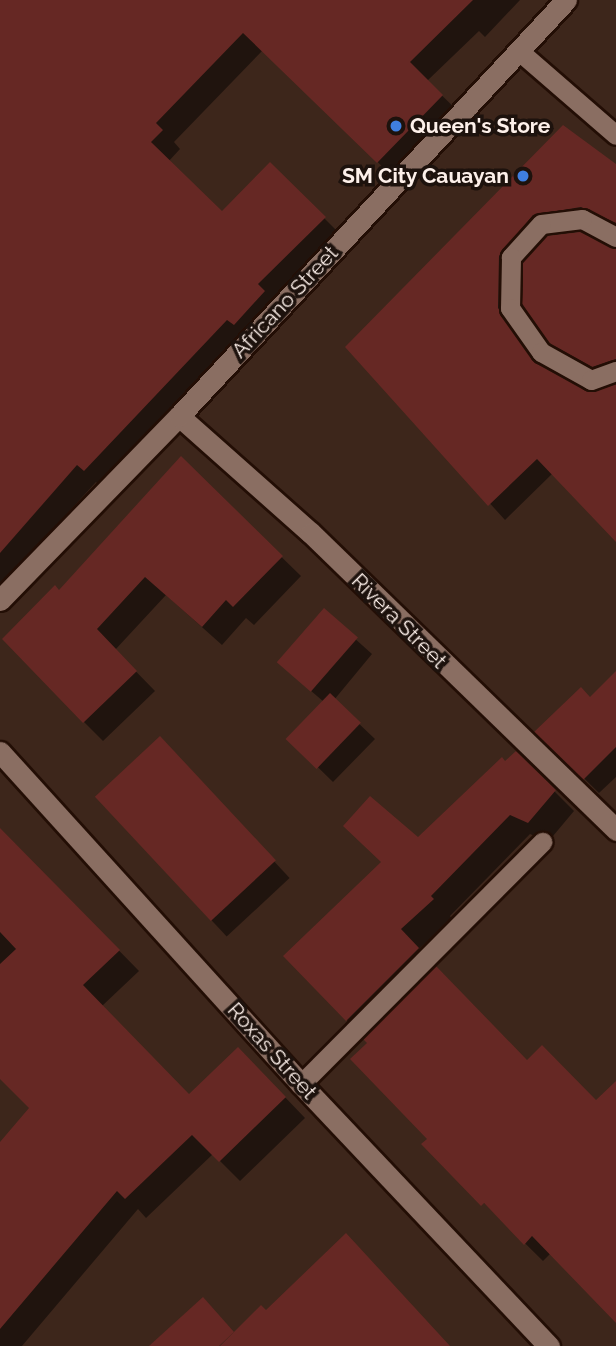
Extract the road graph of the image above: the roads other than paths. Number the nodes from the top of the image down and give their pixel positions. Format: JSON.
{"nodes":[{"id":1,"x":566,"y":0,"type":"edge"},
{"id":2,"x":519,"y":51,"type":"junction"},
{"id":3,"x":616,"y":135,"type":"edge"},
{"id":4,"x":616,"y":237,"type":"edge"},
{"id":5,"x":616,"y":371,"type":"edge"},
{"id":6,"x":180,"y":416,"type":"junction"},
{"id":7,"x":0,"y":600,"type":"edge"},
{"id":8,"x":0,"y":752,"type":"edge"},
{"id":9,"x":616,"y":830,"type":"edge"},
{"id":10,"x":542,"y":842,"type":"dead end"},
{"id":11,"x":301,"y":1084,"type":"junction"},
{"id":12,"x":549,"y":1346,"type":"edge"}],
"edges":[{"from":1,"to":2,"type":"street","name":"Africano Street"},
{"from":2,"to":3,"type":"lane"},
{"from":2,"to":6,"type":"street","name":"Africano Street"},
{"from":4,"to":5,"type":"lane"},
{"from":6,"to":7,"type":"street","name":"Africano Street"},
{"from":6,"to":9,"type":"street","name":"Rivera Street"},
{"from":8,"to":11,"type":"street","name":"Roxas Street"},
{"from":10,"to":11,"type":"lane"},
{"from":11,"to":12,"type":"street","name":"Roxas Street"}]}
